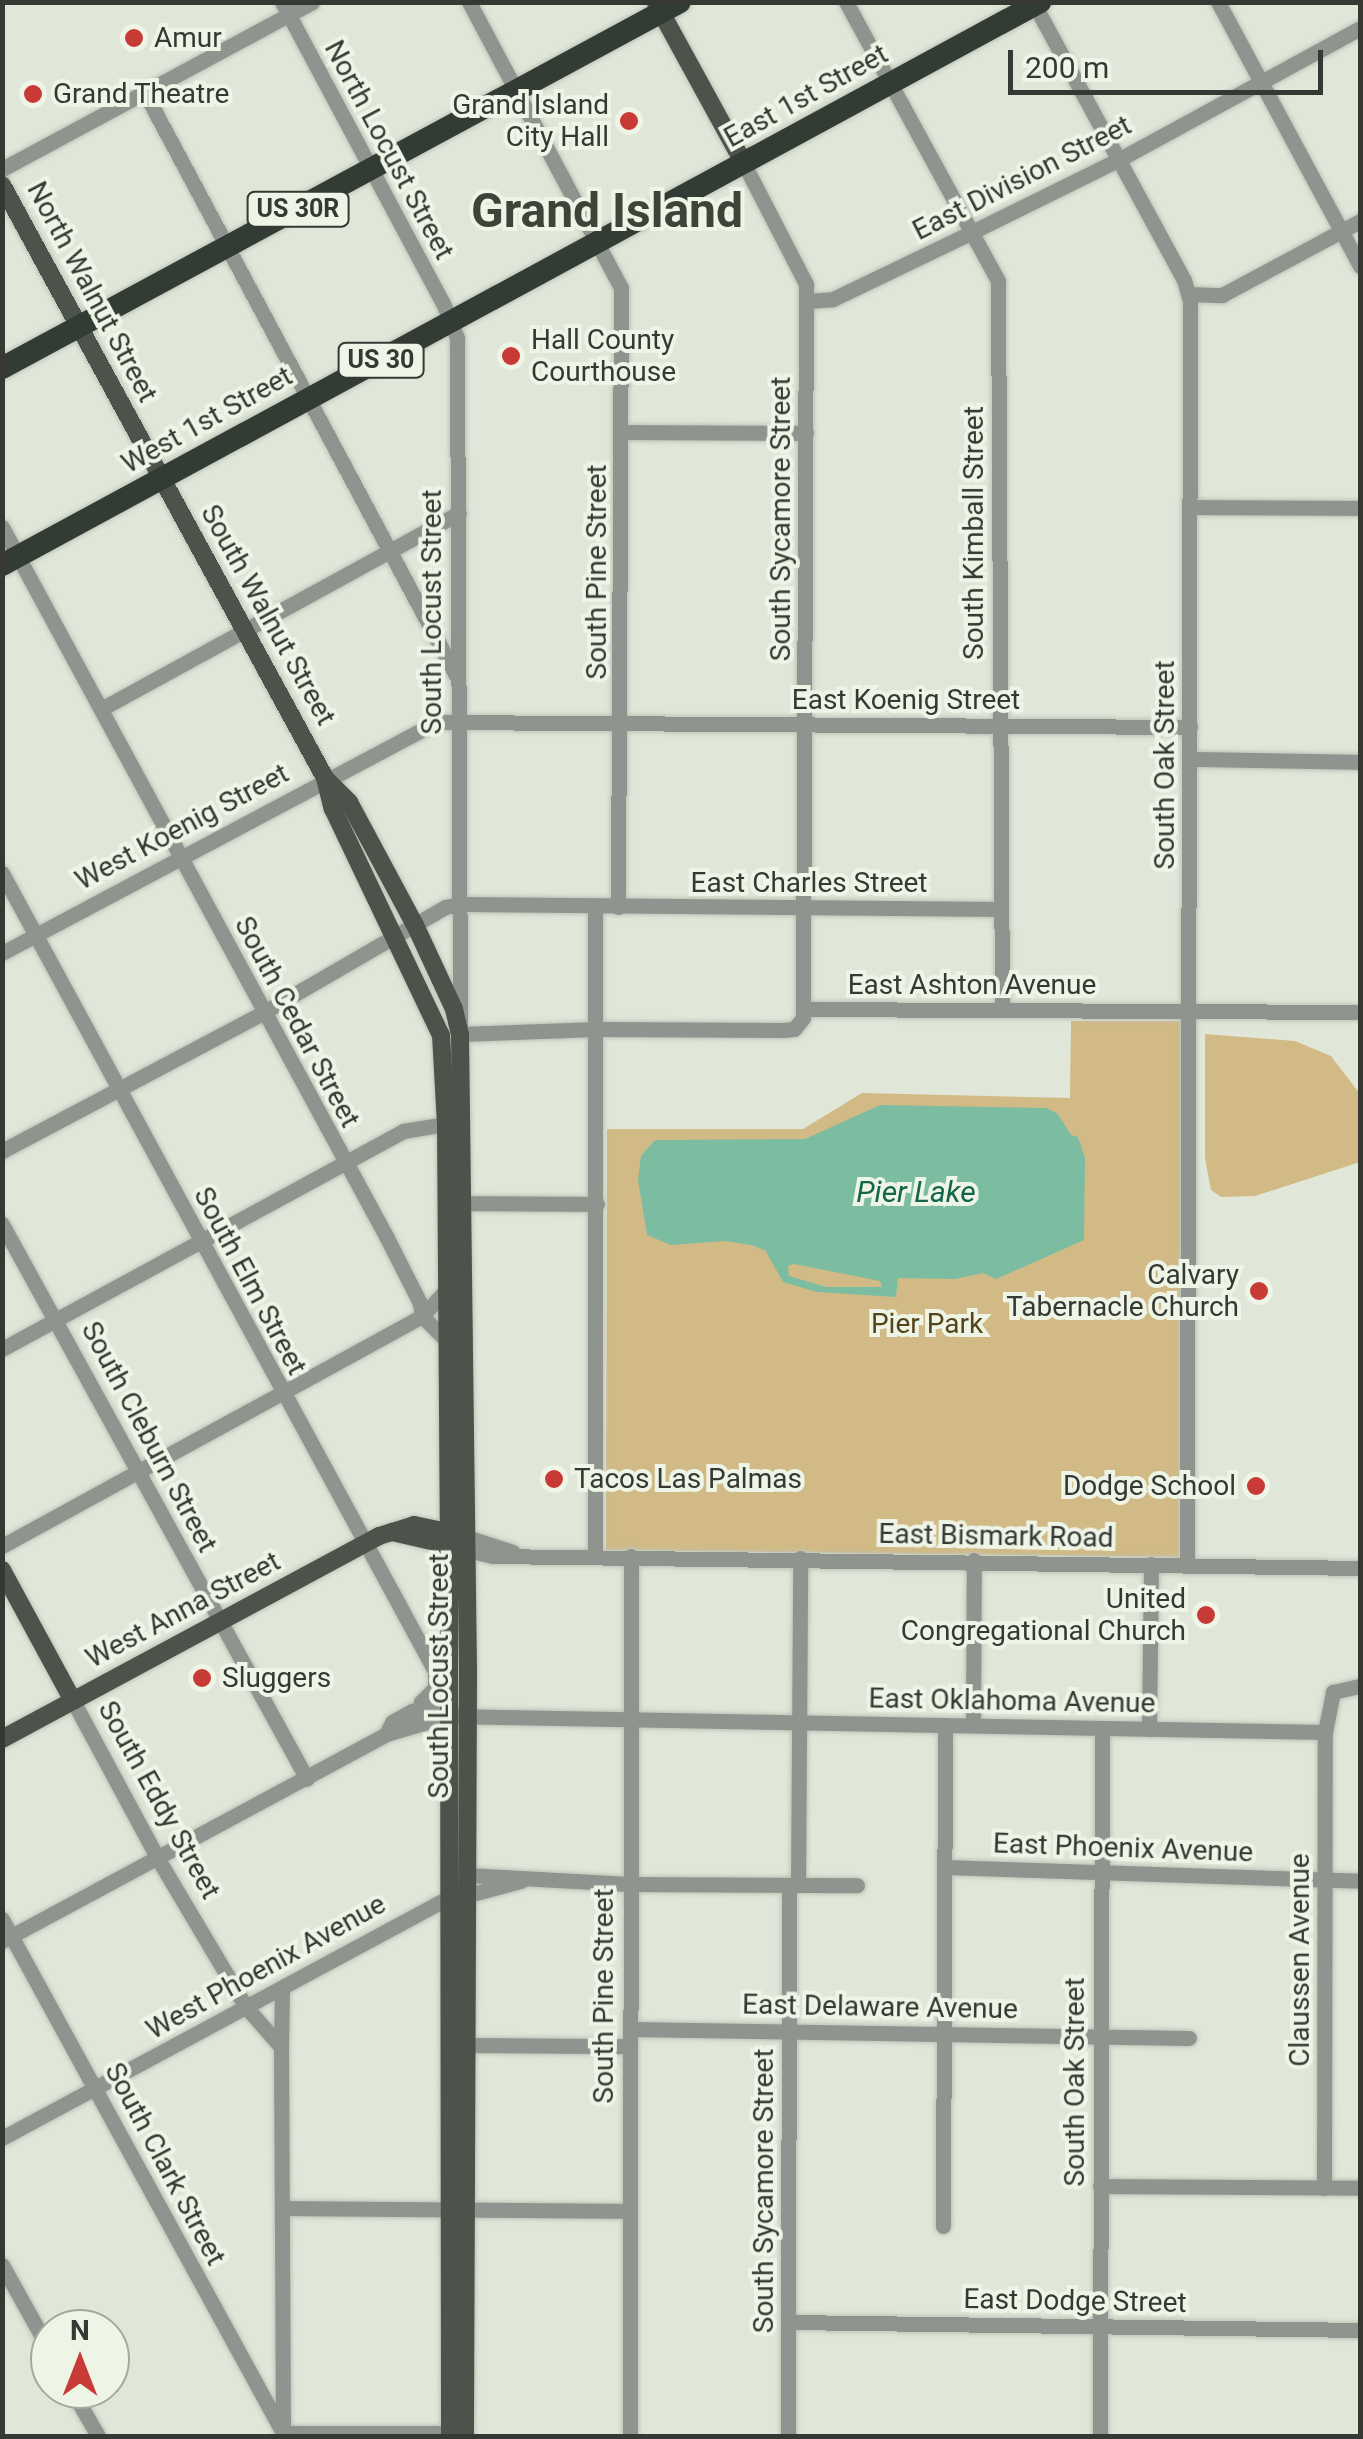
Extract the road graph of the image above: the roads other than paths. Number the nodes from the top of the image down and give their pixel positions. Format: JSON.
{"nodes":[{"id":1,"x":312,"y":2,"type":"edge"},
{"id":2,"x":470,"y":2,"type":"edge"},
{"id":3,"x":846,"y":2,"type":"edge"},
{"id":4,"x":1218,"y":2,"type":"edge"},
{"id":5,"x":1036,"y":3,"type":"edge"},
{"id":6,"x":666,"y":6,"type":"edge"},
{"id":7,"x":285,"y":9,"type":"edge"},
{"id":8,"x":1360,"y":28,"type":"edge"},
{"id":9,"x":1261,"y":82,"type":"junction"},
{"id":10,"x":890,"y":84,"type":"junction"},
{"id":11,"x":517,"y":91,"type":"junction"},
{"id":12,"x":144,"y":93,"type":"junction"},
{"id":13,"x":1118,"y":160,"type":"junction"},
{"id":14,"x":744,"y":164,"type":"junction"},
{"id":15,"x":372,"y":169,"type":"junction"},
{"id":16,"x":2,"y":170,"type":"edge"},
{"id":17,"x":2,"y":185,"type":"edge"},
{"id":18,"x":1360,"y":221,"type":"edge"},
{"id":19,"x":1342,"y":231,"type":"junction"},
{"id":20,"x":972,"y":232,"type":"junction"},
{"id":21,"x":600,"y":242,"type":"junction"},
{"id":22,"x":227,"y":247,"type":"junction"},
{"id":23,"x":1360,"y":266,"type":"edge"},
{"id":24,"x":1188,"y":294,"type":"junction"},
{"id":25,"x":807,"y":302,"type":"junction"},
{"id":26,"x":453,"y":321,"type":"junction"},
{"id":27,"x":80,"y":327,"type":"junction"},
{"id":28,"x":2,"y":368,"type":"edge"},
{"id":29,"x":309,"y":398,"type":"junction"},
{"id":30,"x":622,"y":432,"type":"junction"},
{"id":31,"x":806,"y":433,"type":"junction"},
{"id":32,"x":162,"y":478,"type":"junction"},
{"id":33,"x":1190,"y":507,"type":"junction"},
{"id":34,"x":1360,"y":508,"type":"edge"},
{"id":35,"x":458,"y":513,"type":"junction"},
{"id":36,"x":2,"y":527,"type":"edge"},
{"id":37,"x":390,"y":548,"type":"junction"},
{"id":38,"x":11,"y":561,"type":"edge"},
{"id":39,"x":246,"y":632,"type":"junction"},
{"id":40,"x":460,"y":682,"type":"junction"},
{"id":41,"x":105,"y":716,"type":"junction"},
{"id":42,"x":460,"y":722,"type":"junction"},
{"id":43,"x":622,"y":723,"type":"junction"},
{"id":44,"x":805,"y":725,"type":"junction"},
{"id":45,"x":999,"y":726,"type":"junction"},
{"id":46,"x":1190,"y":727,"type":"junction"},
{"id":47,"x":1190,"y":759,"type":"junction"},
{"id":48,"x":1360,"y":762,"type":"edge"},
{"id":49,"x":325,"y":778,"type":"junction"},
{"id":50,"x":180,"y":856,"type":"junction"},
{"id":51,"x":2,"y":873,"type":"edge"},
{"id":52,"x":461,"y":904,"type":"junction"},
{"id":53,"x":595,"y":907,"type":"junction"},
{"id":54,"x":618,"y":908,"type":"junction"},
{"id":55,"x":805,"y":908,"type":"junction"},
{"id":56,"x":1000,"y":909,"type":"junction"},
{"id":57,"x":415,"y":925,"type":"junction"},
{"id":58,"x":35,"y":935,"type":"junction"},
{"id":59,"x":396,"y":936,"type":"junction"},
{"id":60,"x":2,"y":953,"type":"edge"},
{"id":61,"x":803,"y":1009,"type":"junction"},
{"id":62,"x":1002,"y":1010,"type":"junction"},
{"id":63,"x":1189,"y":1011,"type":"junction"},
{"id":64,"x":264,"y":1012,"type":"junction"},
{"id":65,"x":1360,"y":1012,"type":"edge"},
{"id":66,"x":598,"y":1029,"type":"junction"},
{"id":67,"x":460,"y":1034,"type":"junction"},
{"id":68,"x":119,"y":1089,"type":"junction"},
{"id":69,"x":446,"y":1124,"type":"junction"},
{"id":70,"x":2,"y":1151,"type":"edge"},
{"id":71,"x":343,"y":1163,"type":"junction"},
{"id":72,"x":455,"y":1203,"type":"junction"},
{"id":73,"x":597,"y":1204,"type":"junction"},
{"id":74,"x":2,"y":1224,"type":"edge"},
{"id":75,"x":200,"y":1240,"type":"junction"},
{"id":76,"x":445,"y":1290,"type":"junction"},
{"id":77,"x":422,"y":1316,"type":"junction"},
{"id":78,"x":57,"y":1319,"type":"junction"},
{"id":79,"x":445,"y":1339,"type":"junction"},
{"id":80,"x":2,"y":1348,"type":"edge"},
{"id":81,"x":281,"y":1392,"type":"junction"},
{"id":82,"x":139,"y":1471,"type":"junction"},
{"id":83,"x":446,"y":1537,"type":"junction"},
{"id":84,"x":363,"y":1544,"type":"junction"},
{"id":85,"x":467,"y":1544,"type":"junction"},
{"id":86,"x":2,"y":1546,"type":"edge"},
{"id":87,"x":595,"y":1555,"type":"junction"},
{"id":88,"x":630,"y":1556,"type":"junction"},
{"id":89,"x":800,"y":1558,"type":"junction"},
{"id":90,"x":974,"y":1560,"type":"junction"},
{"id":91,"x":1151,"y":1564,"type":"junction"},
{"id":92,"x":1187,"y":1564,"type":"junction"},
{"id":93,"x":1360,"y":1568,"type":"edge"},
{"id":94,"x":2,"y":1570,"type":"edge"},
{"id":95,"x":220,"y":1622,"type":"junction"},
{"id":96,"x":1360,"y":1686,"type":"edge"},
{"id":97,"x":73,"y":1701,"type":"junction"},
{"id":98,"x":420,"y":1710,"type":"junction"},
{"id":99,"x":458,"y":1716,"type":"junction"},
{"id":100,"x":628,"y":1718,"type":"junction"},
{"id":101,"x":802,"y":1722,"type":"junction"},
{"id":102,"x":945,"y":1725,"type":"junction"},
{"id":103,"x":973,"y":1726,"type":"junction"},
{"id":104,"x":1102,"y":1728,"type":"junction"},
{"id":105,"x":1149,"y":1728,"type":"junction"},
{"id":106,"x":1325,"y":1732,"type":"junction"},
{"id":107,"x":386,"y":1734,"type":"junction"},
{"id":108,"x":2,"y":1739,"type":"edge"},
{"id":109,"x":307,"y":1779,"type":"junction"},
{"id":110,"x":158,"y":1859,"type":"junction"},
{"id":111,"x":944,"y":1867,"type":"junction"},
{"id":112,"x":1100,"y":1873,"type":"junction"},
{"id":113,"x":467,"y":1875,"type":"junction"},
{"id":114,"x":525,"y":1880,"type":"junction"},
{"id":115,"x":1325,"y":1880,"type":"junction"},
{"id":116,"x":1360,"y":1881,"type":"edge"},
{"id":117,"x":629,"y":1884,"type":"junction"},
{"id":118,"x":794,"y":1885,"type":"junction"},
{"id":119,"x":857,"y":1886,"type":"dead end"},
{"id":120,"x":457,"y":1898,"type":"junction"},
{"id":121,"x":2,"y":1919,"type":"edge"},
{"id":122,"x":7,"y":1938,"type":"edge"},
{"id":123,"x":282,"y":1988,"type":"junction"},
{"id":124,"x":246,"y":2007,"type":"junction"},
{"id":125,"x":790,"y":2031,"type":"junction"},
{"id":126,"x":944,"y":2033,"type":"junction"},
{"id":127,"x":1100,"y":2035,"type":"junction"},
{"id":128,"x":630,"y":2038,"type":"junction"},
{"id":129,"x":1189,"y":2038,"type":"dead end"},
{"id":130,"x":467,"y":2044,"type":"junction"},
{"id":131,"x":281,"y":2047,"type":"junction"},
{"id":132,"x":96,"y":2087,"type":"junction"},
{"id":133,"x":2,"y":2138,"type":"edge"},
{"id":134,"x":1100,"y":2186,"type":"junction"},
{"id":135,"x":1324,"y":2188,"type":"junction"},
{"id":136,"x":1360,"y":2188,"type":"edge"},
{"id":137,"x":283,"y":2208,"type":"junction"},
{"id":138,"x":447,"y":2209,"type":"junction"},
{"id":139,"x":468,"y":2210,"type":"junction"},
{"id":140,"x":630,"y":2211,"type":"junction"},
{"id":141,"x":943,"y":2226,"type":"dead end"},
{"id":142,"x":2,"y":2265,"type":"edge"},
{"id":143,"x":30,"y":2315,"type":"edge"},
{"id":144,"x":788,"y":2322,"type":"junction"},
{"id":145,"x":1100,"y":2326,"type":"junction"},
{"id":146,"x":1360,"y":2330,"type":"edge"},
{"id":147,"x":82,"y":2409,"type":"edge"},
{"id":148,"x":283,"y":2435,"type":"edge"},
{"id":149,"x":455,"y":2435,"type":"edge"},
{"id":150,"x":98,"y":2436,"type":"edge"},
{"id":151,"x":630,"y":2436,"type":"edge"},
{"id":152,"x":788,"y":2436,"type":"edge"},
{"id":153,"x":1100,"y":2436,"type":"edge"}],
"edges":[{"from":1,"to":7,"type":"street"},
{"from":2,"to":11,"type":"street","name":"South Pine Street"},
{"from":3,"to":10,"type":"street","name":"South Kimball Street"},
{"from":4,"to":9,"type":"street"},
{"from":5,"to":10,"type":"highway","name":"East 1st Street","number":"US 30"},
{"from":5,"to":13,"type":"street","name":"South Oak Street"},
{"from":6,"to":11,"type":"highway","number":"US 30R"},
{"from":6,"to":14,"type":"main road"},
{"from":7,"to":12,"type":"street"},
{"from":7,"to":15,"type":"street","name":"North Locust Street"},
{"from":8,"to":9,"type":"street","name":"East Division Street"},
{"from":9,"to":13,"type":"street","name":"East Division Street"},
{"from":9,"to":19,"type":"street"},
{"from":10,"to":14,"type":"highway","name":"East 1st Street","number":"US 30"},
{"from":10,"to":20,"type":"street","name":"South Kimball Street"},
{"from":11,"to":15,"type":"highway","number":"US 30R"},
{"from":11,"to":21,"type":"street","name":"South Pine Street"},
{"from":12,"to":16,"type":"street"},
{"from":12,"to":22,"type":"street"},
{"from":13,"to":20,"type":"street","name":"East Division Street"},
{"from":13,"to":24,"type":"street","name":"South Oak Street"},
{"from":14,"to":21,"type":"highway","name":"East 1st Street","number":"US 30"},
{"from":14,"to":25,"type":"street","name":"South Sycamore Street"},
{"from":15,"to":22,"type":"highway","number":"US 30R"},
{"from":15,"to":26,"type":"street","name":"North Locust Street"},
{"from":17,"to":27,"type":"main road","name":"North Walnut Street"},
{"from":18,"to":19,"type":"street"},
{"from":19,"to":23,"type":"street"},
{"from":19,"to":24,"type":"street"},
{"from":20,"to":25,"type":"street","name":"East Division Street"},
{"from":20,"to":45,"type":"street","name":"South Kimball Street"},
{"from":21,"to":26,"type":"highway","name":"West 1st Street","number":"US 30"},
{"from":21,"to":30,"type":"street","name":"South Pine Street"},
{"from":22,"to":27,"type":"highway","number":"US 30R"},
{"from":22,"to":29,"type":"street"},
{"from":24,"to":33,"type":"street","name":"South Oak Street"},
{"from":25,"to":31,"type":"street","name":"South Sycamore Street"},
{"from":26,"to":29,"type":"highway","name":"West 1st Street","number":"US 30"},
{"from":26,"to":35,"type":"street","name":"South Locust Street"},
{"from":27,"to":28,"type":"highway","number":"US 30R"},
{"from":27,"to":32,"type":"main road","name":"North Walnut Street"},
{"from":29,"to":32,"type":"highway","name":"West 1st Street","number":"US 30"},
{"from":29,"to":37,"type":"street"},
{"from":30,"to":31,"type":"street"},
{"from":30,"to":43,"type":"street","name":"South Pine Street"},
{"from":31,"to":44,"type":"street","name":"South Sycamore Street"},
{"from":32,"to":38,"type":"highway","name":"West 1st Street","number":"US 30"},
{"from":32,"to":39,"type":"main road","name":"South Walnut Street"},
{"from":33,"to":34,"type":"street"},
{"from":33,"to":46,"type":"street","name":"South Oak Street"},
{"from":35,"to":37,"type":"street"},
{"from":35,"to":40,"type":"street","name":"South Locust Street"},
{"from":36,"to":38,"type":"street","name":"South Cedar Street"},
{"from":37,"to":39,"type":"street"},
{"from":37,"to":40,"type":"street"},
{"from":38,"to":41,"type":"street","name":"South Cedar Street"},
{"from":39,"to":41,"type":"street"},
{"from":39,"to":49,"type":"main road","name":"South Walnut Street"},
{"from":40,"to":42,"type":"street","name":"South Locust Street"},
{"from":41,"to":50,"type":"street","name":"South Cedar Street"},
{"from":42,"to":43,"type":"street","name":"West Koenig Street"},
{"from":42,"to":49,"type":"street","name":"West Koenig Street"},
{"from":42,"to":52,"type":"street","name":"South Locust Street"},
{"from":43,"to":44,"type":"street","name":"East Koenig Street"},
{"from":43,"to":54,"type":"street","name":"South Pine Street"},
{"from":44,"to":45,"type":"street","name":"East Koenig Street"},
{"from":44,"to":55,"type":"street","name":"South Sycamore Street"},
{"from":45,"to":46,"type":"street","name":"East Koenig Street"},
{"from":45,"to":56,"type":"street","name":"South Kimball Street"},
{"from":46,"to":47,"type":"street","name":"South Oak Street"},
{"from":47,"to":48,"type":"street"},
{"from":47,"to":63,"type":"street","name":"South Oak Street"},
{"from":49,"to":50,"type":"street","name":"West Koenig Street"},
{"from":49,"to":57,"type":"main road","name":"South Walnut Street"},
{"from":49,"to":59,"type":"main road","name":"South Walnut Street"},
{"from":50,"to":58,"type":"street","name":"West Koenig Street"},
{"from":50,"to":64,"type":"street","name":"South Cedar Street"},
{"from":51,"to":58,"type":"street","name":"South Elm Street"},
{"from":52,"to":53,"type":"street","name":"East Charles Street"},
{"from":52,"to":57,"type":"street"},
{"from":52,"to":67,"type":"street","name":"South Locust Street"},
{"from":53,"to":54,"type":"street","name":"East Charles Street"},
{"from":53,"to":66,"type":"street"},
{"from":54,"to":55,"type":"street","name":"East Charles Street"},
{"from":55,"to":56,"type":"street","name":"East Charles Street"},
{"from":55,"to":61,"type":"street","name":"South Sycamore Street"},
{"from":56,"to":62,"type":"street","name":"South Kimball Street"},
{"from":57,"to":59,"type":"street"},
{"from":57,"to":67,"type":"main road","name":"South Locust Street"},
{"from":58,"to":60,"type":"street","name":"West Koenig Street"},
{"from":58,"to":68,"type":"street","name":"South Elm Street"},
{"from":59,"to":64,"type":"street"},
{"from":59,"to":69,"type":"main road","name":"South Locust Street"},
{"from":61,"to":62,"type":"street","name":"East Ashton Avenue"},
{"from":61,"to":66,"type":"street","name":"East Ashton Avenue"},
{"from":62,"to":63,"type":"street","name":"East Ashton Avenue"},
{"from":63,"to":65,"type":"street","name":"East Ashton Avenue"},
{"from":63,"to":92,"type":"street","name":"South Oak Street"},
{"from":64,"to":68,"type":"street"},
{"from":64,"to":71,"type":"street","name":"South Cedar Street"},
{"from":66,"to":67,"type":"street"},
{"from":66,"to":73,"type":"street"},
{"from":67,"to":72,"type":"main road","name":"South Locust Street"},
{"from":68,"to":70,"type":"street"},
{"from":68,"to":75,"type":"street","name":"South Elm Street"},
{"from":69,"to":71,"type":"street"},
{"from":69,"to":72,"type":"main road","name":"South Locust Street"},
{"from":71,"to":75,"type":"street"},
{"from":71,"to":77,"type":"street","name":"South Cedar Street"},
{"from":72,"to":73,"type":"street"},
{"from":72,"to":76,"type":"main road","name":"South Locust Street"},
{"from":72,"to":85,"type":"main road","name":"South Locust Street"},
{"from":73,"to":87,"type":"street"},
{"from":74,"to":78,"type":"street","name":"South Cleburn Street"},
{"from":75,"to":78,"type":"street"},
{"from":75,"to":81,"type":"street","name":"South Elm Street"},
{"from":76,"to":77,"type":"street"},
{"from":76,"to":79,"type":"main road","name":"South Locust Street"},
{"from":77,"to":79,"type":"street","name":"South Cedar Street"},
{"from":77,"to":81,"type":"street"},
{"from":78,"to":80,"type":"street"},
{"from":78,"to":82,"type":"street","name":"South Cleburn Street"},
{"from":79,"to":83,"type":"main road","name":"South Locust Street"},
{"from":81,"to":82,"type":"street"},
{"from":81,"to":84,"type":"street","name":"South Elm Street"},
{"from":82,"to":86,"type":"street"},
{"from":82,"to":95,"type":"street","name":"South Cleburn Street"},
{"from":83,"to":84,"type":"main road","name":"West Anna Street"},
{"from":83,"to":85,"type":"main road","name":"West Anna Street"},
{"from":83,"to":99,"type":"main road","name":"South Locust Street"},
{"from":84,"to":95,"type":"main road","name":"West Anna Street"},
{"from":84,"to":98,"type":"street","name":"South Elm Street"},
{"from":85,"to":87,"type":"street","name":"East Bismark Road"},
{"from":85,"to":99,"type":"main road","name":"South Locust Street"},
{"from":87,"to":88,"type":"street","name":"East Bismark Road"},
{"from":88,"to":89,"type":"street","name":"East Bismark Road"},
{"from":88,"to":100,"type":"street","name":"South Pine Street"},
{"from":89,"to":90,"type":"street","name":"East Bismark Road"},
{"from":89,"to":101,"type":"street","name":"South Sycamore Street"},
{"from":90,"to":91,"type":"street","name":"East Bismark Road"},
{"from":90,"to":103,"type":"street"},
{"from":91,"to":92,"type":"street","name":"East Bismark Road"},
{"from":91,"to":105,"type":"street"},
{"from":92,"to":93,"type":"street","name":"East Bismark Road"},
{"from":94,"to":97,"type":"main road","name":"South Eddy Street"},
{"from":95,"to":97,"type":"main road","name":"West Anna Street"},
{"from":95,"to":109,"type":"street","name":"South Cleburn Street"},
{"from":96,"to":106,"type":"street"},
{"from":97,"to":108,"type":"main road","name":"West Anna Street"},
{"from":97,"to":110,"type":"street","name":"South Eddy Street"},
{"from":98,"to":99,"type":"street"},
{"from":98,"to":107,"type":"street"},
{"from":99,"to":100,"type":"street","name":"East Oklahoma Avenue"},
{"from":99,"to":107,"type":"street"},
{"from":99,"to":113,"type":"main road","name":"South Locust Street"},
{"from":99,"to":120,"type":"main road","name":"South Locust Street"},
{"from":100,"to":101,"type":"street","name":"East Oklahoma Avenue"},
{"from":100,"to":117,"type":"street","name":"South Pine Street"},
{"from":101,"to":102,"type":"street","name":"East Oklahoma Avenue"},
{"from":101,"to":118,"type":"street","name":"South Sycamore Street"},
{"from":102,"to":103,"type":"street","name":"East Oklahoma Avenue"},
{"from":102,"to":111,"type":"street"},
{"from":103,"to":104,"type":"street","name":"East Oklahoma Avenue"},
{"from":104,"to":105,"type":"street","name":"East Oklahoma Avenue"},
{"from":104,"to":112,"type":"street","name":"South Oak Street"},
{"from":105,"to":106,"type":"street","name":"East Oklahoma Avenue"},
{"from":106,"to":115,"type":"street","name":"Claussen Avenue"},
{"from":107,"to":109,"type":"street"},
{"from":109,"to":110,"type":"street"},
{"from":110,"to":122,"type":"street"},
{"from":110,"to":124,"type":"street","name":"South Eddy Street"},
{"from":111,"to":112,"type":"street","name":"East Phoenix Avenue"},
{"from":111,"to":126,"type":"street"},
{"from":112,"to":115,"type":"street","name":"East Phoenix Avenue"},
{"from":112,"to":127,"type":"street","name":"South Oak Street"},
{"from":113,"to":114,"type":"street","name":"West Phoenix Avenue"},
{"from":113,"to":120,"type":"main road","name":"South Locust Street"},
{"from":114,"to":117,"type":"street","name":"West Phoenix Avenue"},
{"from":114,"to":120,"type":"street","name":"West Phoenix Avenue"},
{"from":115,"to":116,"type":"street","name":"East Phoenix Avenue"},
{"from":115,"to":135,"type":"street","name":"Claussen Avenue"},
{"from":117,"to":118,"type":"street"},
{"from":117,"to":128,"type":"street","name":"South Pine Street"},
{"from":118,"to":119,"type":"street"},
{"from":118,"to":125,"type":"street","name":"South Sycamore Street"},
{"from":120,"to":123,"type":"street","name":"West Phoenix Avenue"},
{"from":120,"to":130,"type":"main road","name":"South Locust Street"},
{"from":120,"to":138,"type":"main road","name":"South Locust Street"},
{"from":121,"to":122,"type":"street","name":"South Clark Street"},
{"from":122,"to":132,"type":"street","name":"South Clark Street"},
{"from":123,"to":124,"type":"street","name":"West Phoenix Avenue"},
{"from":123,"to":131,"type":"street"},
{"from":124,"to":131,"type":"street","name":"South Eddy Street"},
{"from":124,"to":132,"type":"street","name":"West Phoenix Avenue"},
{"from":125,"to":126,"type":"street","name":"East Delaware Avenue"},
{"from":125,"to":128,"type":"street","name":"East Delaware Avenue"},
{"from":125,"to":144,"type":"street","name":"South Sycamore Street"},
{"from":126,"to":127,"type":"street","name":"East Delaware Avenue"},
{"from":126,"to":141,"type":"street"},
{"from":127,"to":129,"type":"street","name":"East Delaware Avenue"},
{"from":127,"to":134,"type":"street","name":"South Oak Street"},
{"from":128,"to":130,"type":"street","name":"East Delaware Avenue"},
{"from":128,"to":140,"type":"street","name":"South Pine Street"},
{"from":130,"to":139,"type":"main road","name":"South Locust Street"},
{"from":131,"to":137,"type":"street"},
{"from":132,"to":133,"type":"street","name":"West Phoenix Avenue"},
{"from":132,"to":148,"type":"street","name":"South Clark Street"},
{"from":134,"to":135,"type":"street"},
{"from":134,"to":145,"type":"street","name":"South Oak Street"},
{"from":135,"to":136,"type":"street"},
{"from":137,"to":138,"type":"street"},
{"from":137,"to":148,"type":"street"},
{"from":138,"to":139,"type":"street"},
{"from":138,"to":149,"type":"main road","name":"South Locust Street"},
{"from":139,"to":140,"type":"street"},
{"from":139,"to":149,"type":"main road","name":"South Locust Street"},
{"from":140,"to":151,"type":"street","name":"South Pine Street"},
{"from":142,"to":143,"type":"street"},
{"from":144,"to":145,"type":"street","name":"East Dodge Street"},
{"from":144,"to":152,"type":"street","name":"South Sycamore Street"},
{"from":145,"to":146,"type":"street","name":"East Dodge Street"},
{"from":145,"to":153,"type":"street","name":"South Oak Street"},
{"from":147,"to":150,"type":"street"},
{"from":148,"to":149,"type":"street"}]}
